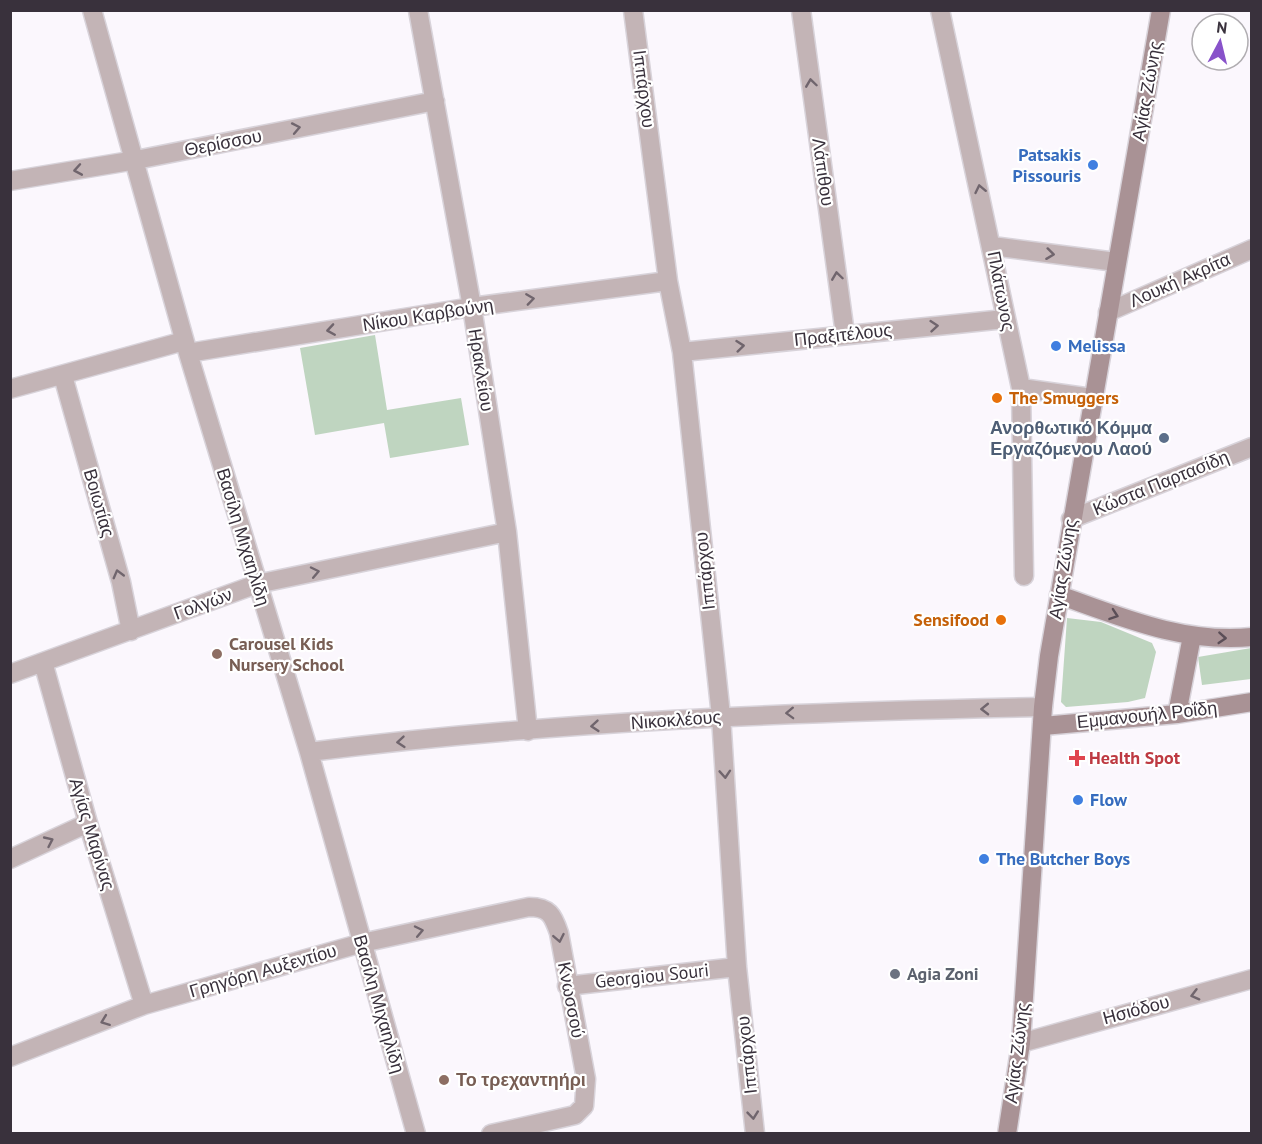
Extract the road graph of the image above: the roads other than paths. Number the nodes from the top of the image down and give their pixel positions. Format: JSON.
{"nodes":[{"id":1,"x":92,"y":10,"type":"edge"},
{"id":2,"x":418,"y":10,"type":"edge"},
{"id":3,"x":633,"y":10,"type":"edge"},
{"id":4,"x":801,"y":10,"type":"edge"},
{"id":5,"x":940,"y":10,"type":"edge"},
{"id":6,"x":1161,"y":10,"type":"edge"},
{"id":7,"x":435,"y":101,"type":"junction"},
{"id":8,"x":135,"y":160,"type":"junction"},
{"id":9,"x":10,"y":181,"type":"edge"},
{"id":10,"x":992,"y":246,"type":"junction"},
{"id":11,"x":1251,"y":249,"type":"edge"},
{"id":12,"x":1116,"y":262,"type":"junction"},
{"id":13,"x":668,"y":281,"type":"junction"},
{"id":14,"x":472,"y":307,"type":"junction"},
{"id":15,"x":1108,"y":312,"type":"junction"},
{"id":16,"x":1005,"y":319,"type":"junction"},
{"id":17,"x":845,"y":334,"type":"junction"},
{"id":18,"x":186,"y":347,"type":"junction"},
{"id":19,"x":682,"y":352,"type":"junction"},
{"id":20,"x":63,"y":376,"type":"junction"},
{"id":21,"x":1021,"y":388,"type":"junction"},
{"id":22,"x":10,"y":389,"type":"edge"},
{"id":23,"x":1092,"y":399,"type":"junction"},
{"id":24,"x":1251,"y":447,"type":"edge"},
{"id":25,"x":1071,"y":519,"type":"junction"},
{"id":26,"x":507,"y":532,"type":"junction"},
{"id":27,"x":1024,"y":576,"type":"dead end"},
{"id":28,"x":257,"y":584,"type":"junction"},
{"id":29,"x":1059,"y":595,"type":"junction"},
{"id":30,"x":131,"y":631,"type":"junction"},
{"id":31,"x":1192,"y":636,"type":"junction"},
{"id":32,"x":1251,"y":637,"type":"edge"},
{"id":33,"x":43,"y":662,"type":"junction"},
{"id":34,"x":10,"y":674,"type":"edge"},
{"id":35,"x":1251,"y":702,"type":"edge"},
{"id":36,"x":1043,"y":708,"type":"junction"},
{"id":37,"x":1177,"y":714,"type":"junction"},
{"id":38,"x":721,"y":716,"type":"junction"},
{"id":39,"x":1043,"y":726,"type":"junction"},
{"id":40,"x":528,"y":731,"type":"junction"},
{"id":41,"x":309,"y":752,"type":"junction"},
{"id":42,"x":88,"y":824,"type":"junction"},
{"id":43,"x":10,"y":859,"type":"edge"},
{"id":44,"x":522,"y":909,"type":"joint"},
{"id":45,"x":362,"y":943,"type":"junction"},
{"id":46,"x":738,"y":967,"type":"junction"},
{"id":47,"x":1251,"y":979,"type":"edge"},
{"id":48,"x":567,"y":986,"type":"junction"},
{"id":49,"x":144,"y":1005,"type":"junction"},
{"id":50,"x":1020,"y":1043,"type":"junction"},
{"id":51,"x":10,"y":1057,"type":"edge"},
{"id":52,"x":416,"y":1134,"type":"edge"},
{"id":53,"x":491,"y":1134,"type":"edge"},
{"id":54,"x":755,"y":1134,"type":"edge"},
{"id":55,"x":1007,"y":1134,"type":"edge"}],
"edges":[{"from":1,"to":8,"type":"street","name":"Βασίλη Μιχαηλίδη"},
{"from":2,"to":7,"type":"street","name":"Ηρακλείου"},
{"from":3,"to":13,"type":"street","name":"Ιππάρχου"},
{"from":17,"to":4,"type":"street","name":"Λάπιθου","one_way":true},
{"from":10,"to":5,"type":"street","name":"Πλάτωνος","one_way":true},
{"from":6,"to":12,"type":"main road","name":"Αγίας Ζώνης"},
{"from":8,"to":7,"type":"street","name":"Θερίσσου","one_way":true},
{"from":7,"to":14,"type":"street","name":"Ηρακλείου"},
{"from":8,"to":9,"type":"street","name":"Θερίσσου","one_way":true},
{"from":8,"to":18,"type":"street","name":"Βασίλη Μιχαηλίδη"},
{"from":10,"to":12,"type":"street","one_way":true},
{"from":10,"to":16,"type":"street","name":"Πλάτωνος"},
{"from":11,"to":15,"type":"street","name":"Λουκή Ακρίτα"},
{"from":12,"to":15,"type":"main road","name":"Αγίας Ζώνης"},
{"from":14,"to":13,"type":"street","name":"Νίκου Καρβούνη","one_way":true},
{"from":13,"to":19,"type":"street","name":"Ιππάρχου"},
{"from":14,"to":18,"type":"street","name":"Νίκου Καρβούνη","one_way":true},
{"from":14,"to":26,"type":"street","name":"Ηρακλείου"},
{"from":15,"to":23,"type":"main road","name":"Αγίας Ζώνης"},
{"from":17,"to":16,"type":"street","name":"Πραξιτέλους","one_way":true},
{"from":16,"to":21,"type":"street","name":"Πλάτωνος"},
{"from":19,"to":17,"type":"street","name":"Πραξιτέλους","one_way":true},
{"from":18,"to":20,"type":"street","name":"Νίκου Καρβούνη"},
{"from":18,"to":28,"type":"street","name":"Βασίλη Μιχαηλίδη"},
{"from":19,"to":38,"type":"street","name":"Ιππάρχου"},
{"from":20,"to":22,"type":"street","name":"Νίκου Καρβούνη"},
{"from":30,"to":20,"type":"street","name":"Βοιωτίας","one_way":true},
{"from":21,"to":23,"type":"street"},
{"from":21,"to":27,"type":"street","name":"Πλάτωνος"},
{"from":23,"to":25,"type":"main road","name":"Αγίας Ζώνης"},
{"from":24,"to":25,"type":"street","name":"Κώστα Παρτασίδη"},
{"from":25,"to":29,"type":"main road","name":"Αγίας Ζώνης"},
{"from":28,"to":26,"type":"street","name":"Γολγών","one_way":true},
{"from":26,"to":40,"type":"street","name":"Ηρακλείου"},
{"from":28,"to":30,"type":"street","name":"Γολγών"},
{"from":28,"to":41,"type":"street","name":"Βασίλη Μιχαηλίδη"},
{"from":29,"to":31,"type":"main road","one_way":true},
{"from":29,"to":36,"type":"main road","name":"Αγίας Ζώνης"},
{"from":30,"to":33,"type":"street","name":"Γολγών"},
{"from":31,"to":32,"type":"main road","one_way":true},
{"from":31,"to":37,"type":"main road"},
{"from":33,"to":34,"type":"street","name":"Γολγών"},
{"from":33,"to":42,"type":"street","name":"Αγίας Μαρίνας"},
{"from":35,"to":37,"type":"main road","name":"Εμμανουήλ Ροΐδη"},
{"from":36,"to":38,"type":"street","name":"Νικοκλέους","one_way":true},
{"from":36,"to":39,"type":"main road","name":"Αγίας Ζώνης"},
{"from":37,"to":39,"type":"main road","name":"Εμμανουήλ Ροΐδη"},
{"from":38,"to":40,"type":"street","name":"Νικοκλέους","one_way":true},
{"from":38,"to":46,"type":"street","name":"Ιππάρχου","one_way":true},
{"from":39,"to":50,"type":"main road","name":"Αγίας Ζώνης"},
{"from":40,"to":41,"type":"street","name":"Νικοκλέους","one_way":true},
{"from":41,"to":45,"type":"street","name":"Βασίλη Μιχαηλίδη"},
{"from":43,"to":42,"type":"street","one_way":true},
{"from":42,"to":49,"type":"street","name":"Αγίας Μαρίνας"},
{"from":45,"to":44,"type":"street","name":"Γρηγόρη Αυξεντίου","one_way":true},
{"from":44,"to":48,"type":"street","name":"Κνωσσού","one_way":true},
{"from":45,"to":49,"type":"street","name":"Γρηγόρη Αυξεντίου"},
{"from":45,"to":52,"type":"street","name":"Βασίλη Μιχαηλίδη"},
{"from":46,"to":48,"type":"street","name":"Georgiou Souri"},
{"from":46,"to":54,"type":"street","name":"Ιππάρχου","one_way":true},
{"from":47,"to":50,"type":"street","name":"Ησιόδου","one_way":true},
{"from":48,"to":53,"type":"street","name":"Κνωσσού"},
{"from":49,"to":51,"type":"street","name":"Γρηγόρη Αυξεντίου","one_way":true},
{"from":50,"to":55,"type":"main road","name":"Αγίας Ζώνης"}]}
